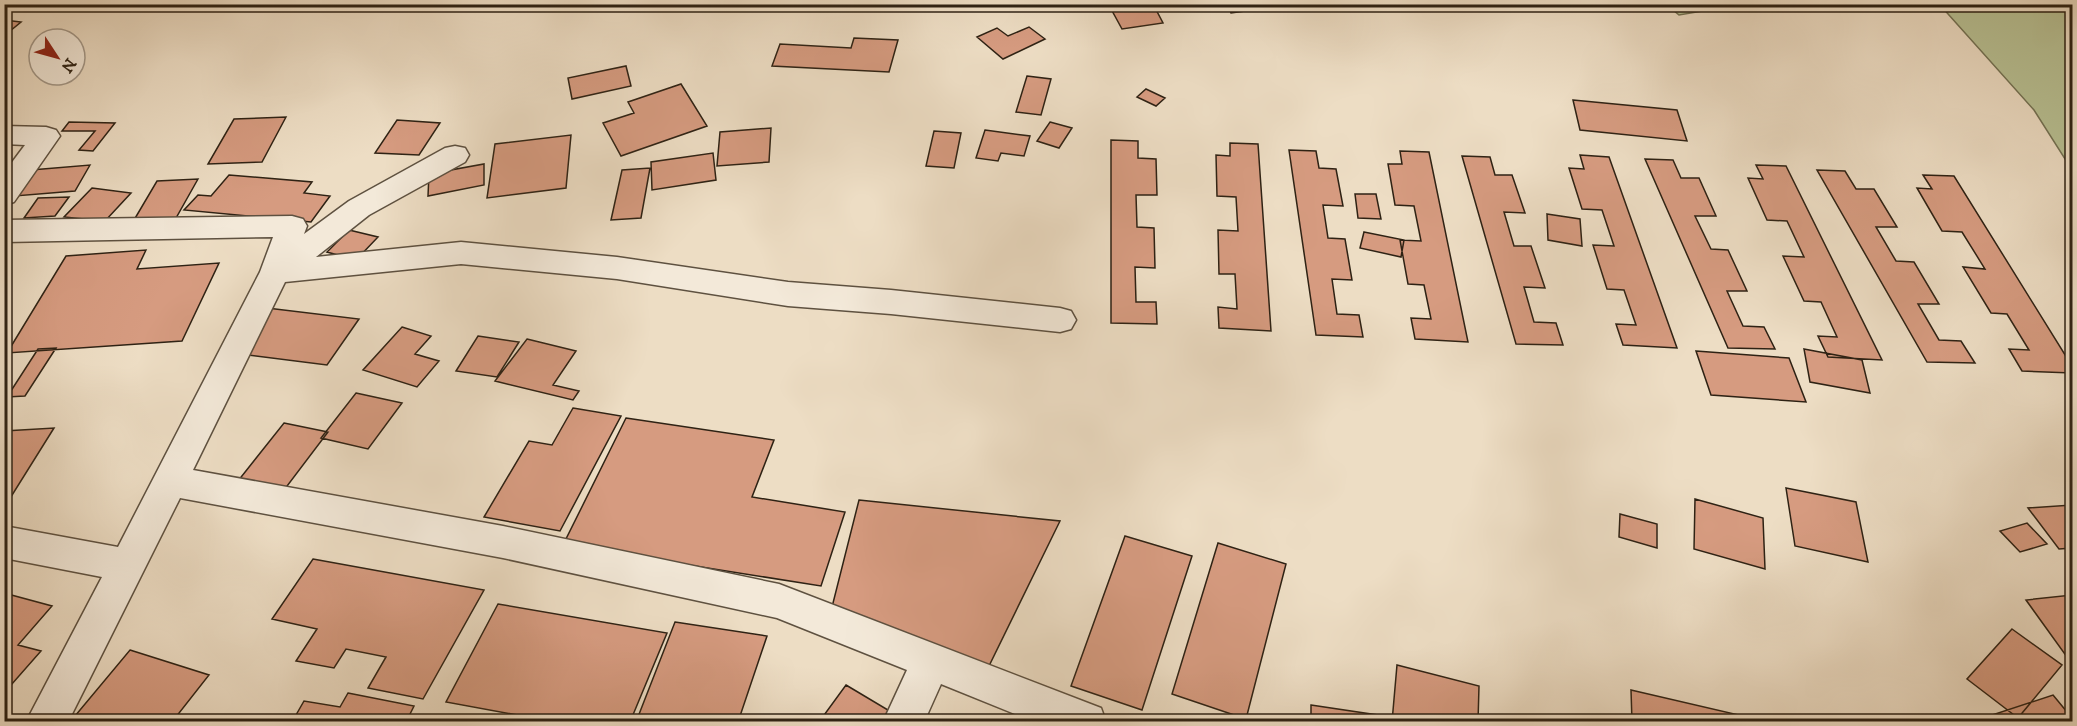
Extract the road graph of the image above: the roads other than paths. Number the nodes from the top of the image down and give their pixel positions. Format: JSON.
{"nodes":[{"id":1,"x":4,"y":135,"type":"edge"},
{"id":2,"x":455,"y":155,"type":"dead end"},
{"id":3,"x":4,"y":195,"type":"edge"},
{"id":4,"x":4,"y":231,"type":"edge"},
{"id":5,"x":275,"y":272,"type":"junction"},
{"id":6,"x":1060,"y":320,"type":"dead end"},
{"id":7,"x":169,"y":481,"type":"junction"},
{"id":8,"x":4,"y":542,"type":"edge"},
{"id":9,"x":128,"y":565,"type":"junction"},
{"id":10,"x":931,"y":662,"type":"junction"},
{"id":11,"x":46,"y":722,"type":"edge"},
{"id":12,"x":903,"y":722,"type":"edge"},
{"id":13,"x":1086,"y":722,"type":"edge"}],
"edges":[{"from":1,"to":3,"type":"street"},
{"from":2,"to":5,"type":"street"},
{"from":4,"to":5,"type":"street"},
{"from":5,"to":6,"type":"street"},
{"from":5,"to":7,"type":"street"},
{"from":7,"to":9,"type":"street"},
{"from":7,"to":10,"type":"street"},
{"from":8,"to":9,"type":"street"},
{"from":9,"to":11,"type":"street"},
{"from":10,"to":12,"type":"street"},
{"from":10,"to":13,"type":"street"}]}
